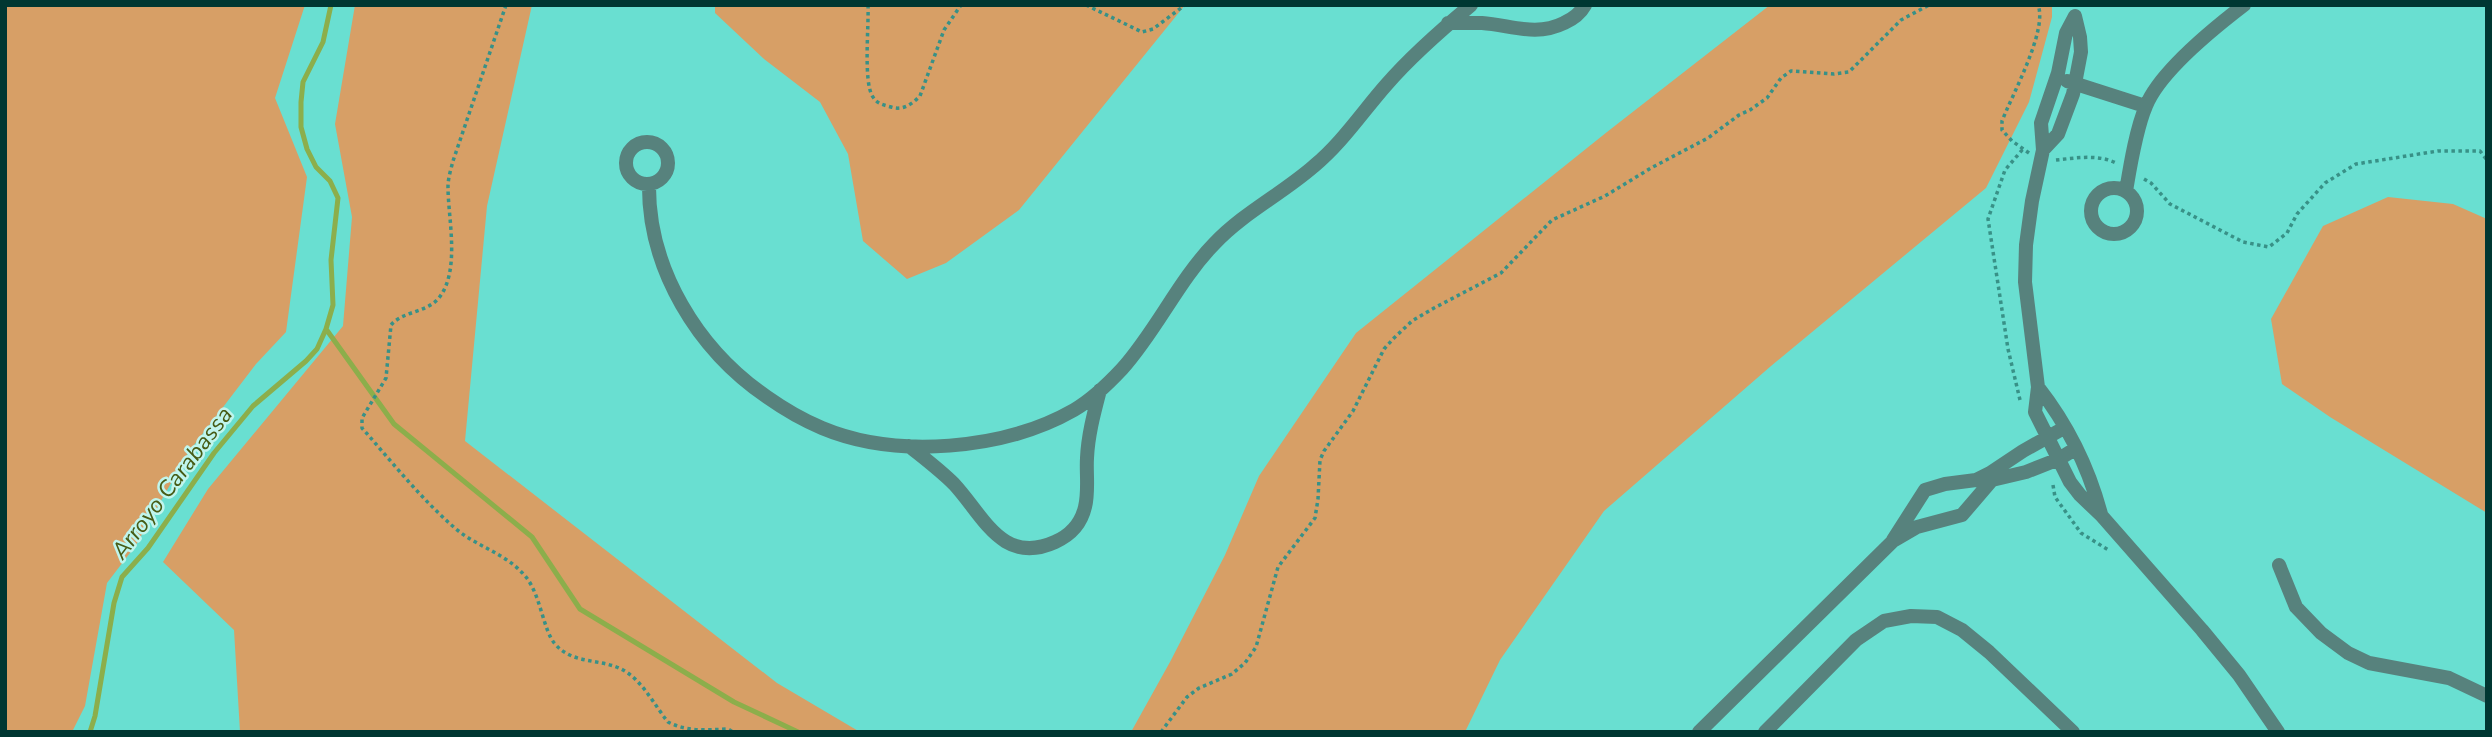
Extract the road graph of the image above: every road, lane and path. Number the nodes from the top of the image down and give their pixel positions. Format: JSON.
{"nodes":[{"id":1,"x":506,"y":5,"type":"edge"},
{"id":2,"x":868,"y":5,"type":"edge"},
{"id":3,"x":961,"y":5,"type":"edge"},
{"id":4,"x":1086,"y":5,"type":"edge"},
{"id":5,"x":1185,"y":5,"type":"edge"},
{"id":6,"x":1471,"y":5,"type":"edge"},
{"id":7,"x":1585,"y":5,"type":"edge"},
{"id":8,"x":1929,"y":5,"type":"edge"},
{"id":9,"x":2038,"y":5,"type":"edge"},
{"id":10,"x":2244,"y":5,"type":"edge"},
{"id":11,"x":2074,"y":11,"type":"edge"},
{"id":12,"x":1448,"y":23,"type":"junction"},
{"id":13,"x":2056,"y":78,"type":"junction"},
{"id":14,"x":2075,"y":84,"type":"junction"},
{"id":15,"x":2145,"y":106,"type":"junction"},
{"id":16,"x":2042,"y":154,"type":"junction"},
{"id":17,"x":2487,"y":160,"type":"edge"},
{"id":18,"x":2129,"y":170,"type":"junction"},
{"id":19,"x":649,"y":184,"type":"dead end"},
{"id":20,"x":2126,"y":191,"type":"dead end"},
{"id":21,"x":2038,"y":387,"type":"junction"},
{"id":22,"x":1100,"y":390,"type":"junction"},
{"id":23,"x":2064,"y":428,"type":"junction"},
{"id":24,"x":2048,"y":436,"type":"junction"},
{"id":25,"x":907,"y":446,"type":"junction"},
{"id":26,"x":2075,"y":449,"type":"junction"},
{"id":27,"x":2059,"y":459,"type":"junction"},
{"id":28,"x":2101,"y":515,"type":"junction"},
{"id":29,"x":1893,"y":541,"type":"junction"},
{"id":30,"x":2279,"y":565,"type":"dead end"},
{"id":31,"x":2487,"y":696,"type":"edge"},
{"id":32,"x":733,"y":732,"type":"edge"},
{"id":33,"x":1160,"y":732,"type":"edge"},
{"id":34,"x":1699,"y":732,"type":"edge"},
{"id":35,"x":1765,"y":732,"type":"edge"},
{"id":36,"x":2073,"y":732,"type":"edge"},
{"id":37,"x":2278,"y":732,"type":"edge"}],
"edges":[{"from":1,"to":32,"type":"path"},
{"from":2,"to":3,"type":"path"},
{"from":4,"to":5,"type":"path"},
{"from":6,"to":12,"type":"street"},
{"from":7,"to":12,"type":"street"},
{"from":8,"to":33,"type":"path"},
{"from":9,"to":16,"type":"path"},
{"from":10,"to":15,"type":"street"},
{"from":11,"to":13,"type":"street"},
{"from":11,"to":14,"type":"street"},
{"from":12,"to":22,"type":"street"},
{"from":13,"to":14,"type":"street"},
{"from":13,"to":16,"type":"street"},
{"from":14,"to":15,"type":"street"},
{"from":14,"to":16,"type":"street"},
{"from":15,"to":18,"type":"street"},
{"from":16,"to":18,"type":"path"},
{"from":16,"to":21,"type":"street"},
{"from":17,"to":18,"type":"path"},
{"from":18,"to":20,"type":"street"},
{"from":19,"to":25,"type":"street"},
{"from":21,"to":23,"type":"street"},
{"from":21,"to":24,"type":"street"},
{"from":22,"to":25,"type":"street"},
{"from":22,"to":25,"type":"street"},
{"from":23,"to":24,"type":"street"},
{"from":23,"to":26,"type":"street"},
{"from":24,"to":27,"type":"street"},
{"from":24,"to":29,"type":"street"},
{"from":26,"to":27,"type":"street"},
{"from":26,"to":28,"type":"street"},
{"from":27,"to":28,"type":"street"},
{"from":27,"to":29,"type":"street"},
{"from":28,"to":37,"type":"street"},
{"from":29,"to":34,"type":"street"},
{"from":30,"to":31,"type":"street"},
{"from":35,"to":36,"type":"street"}]}
